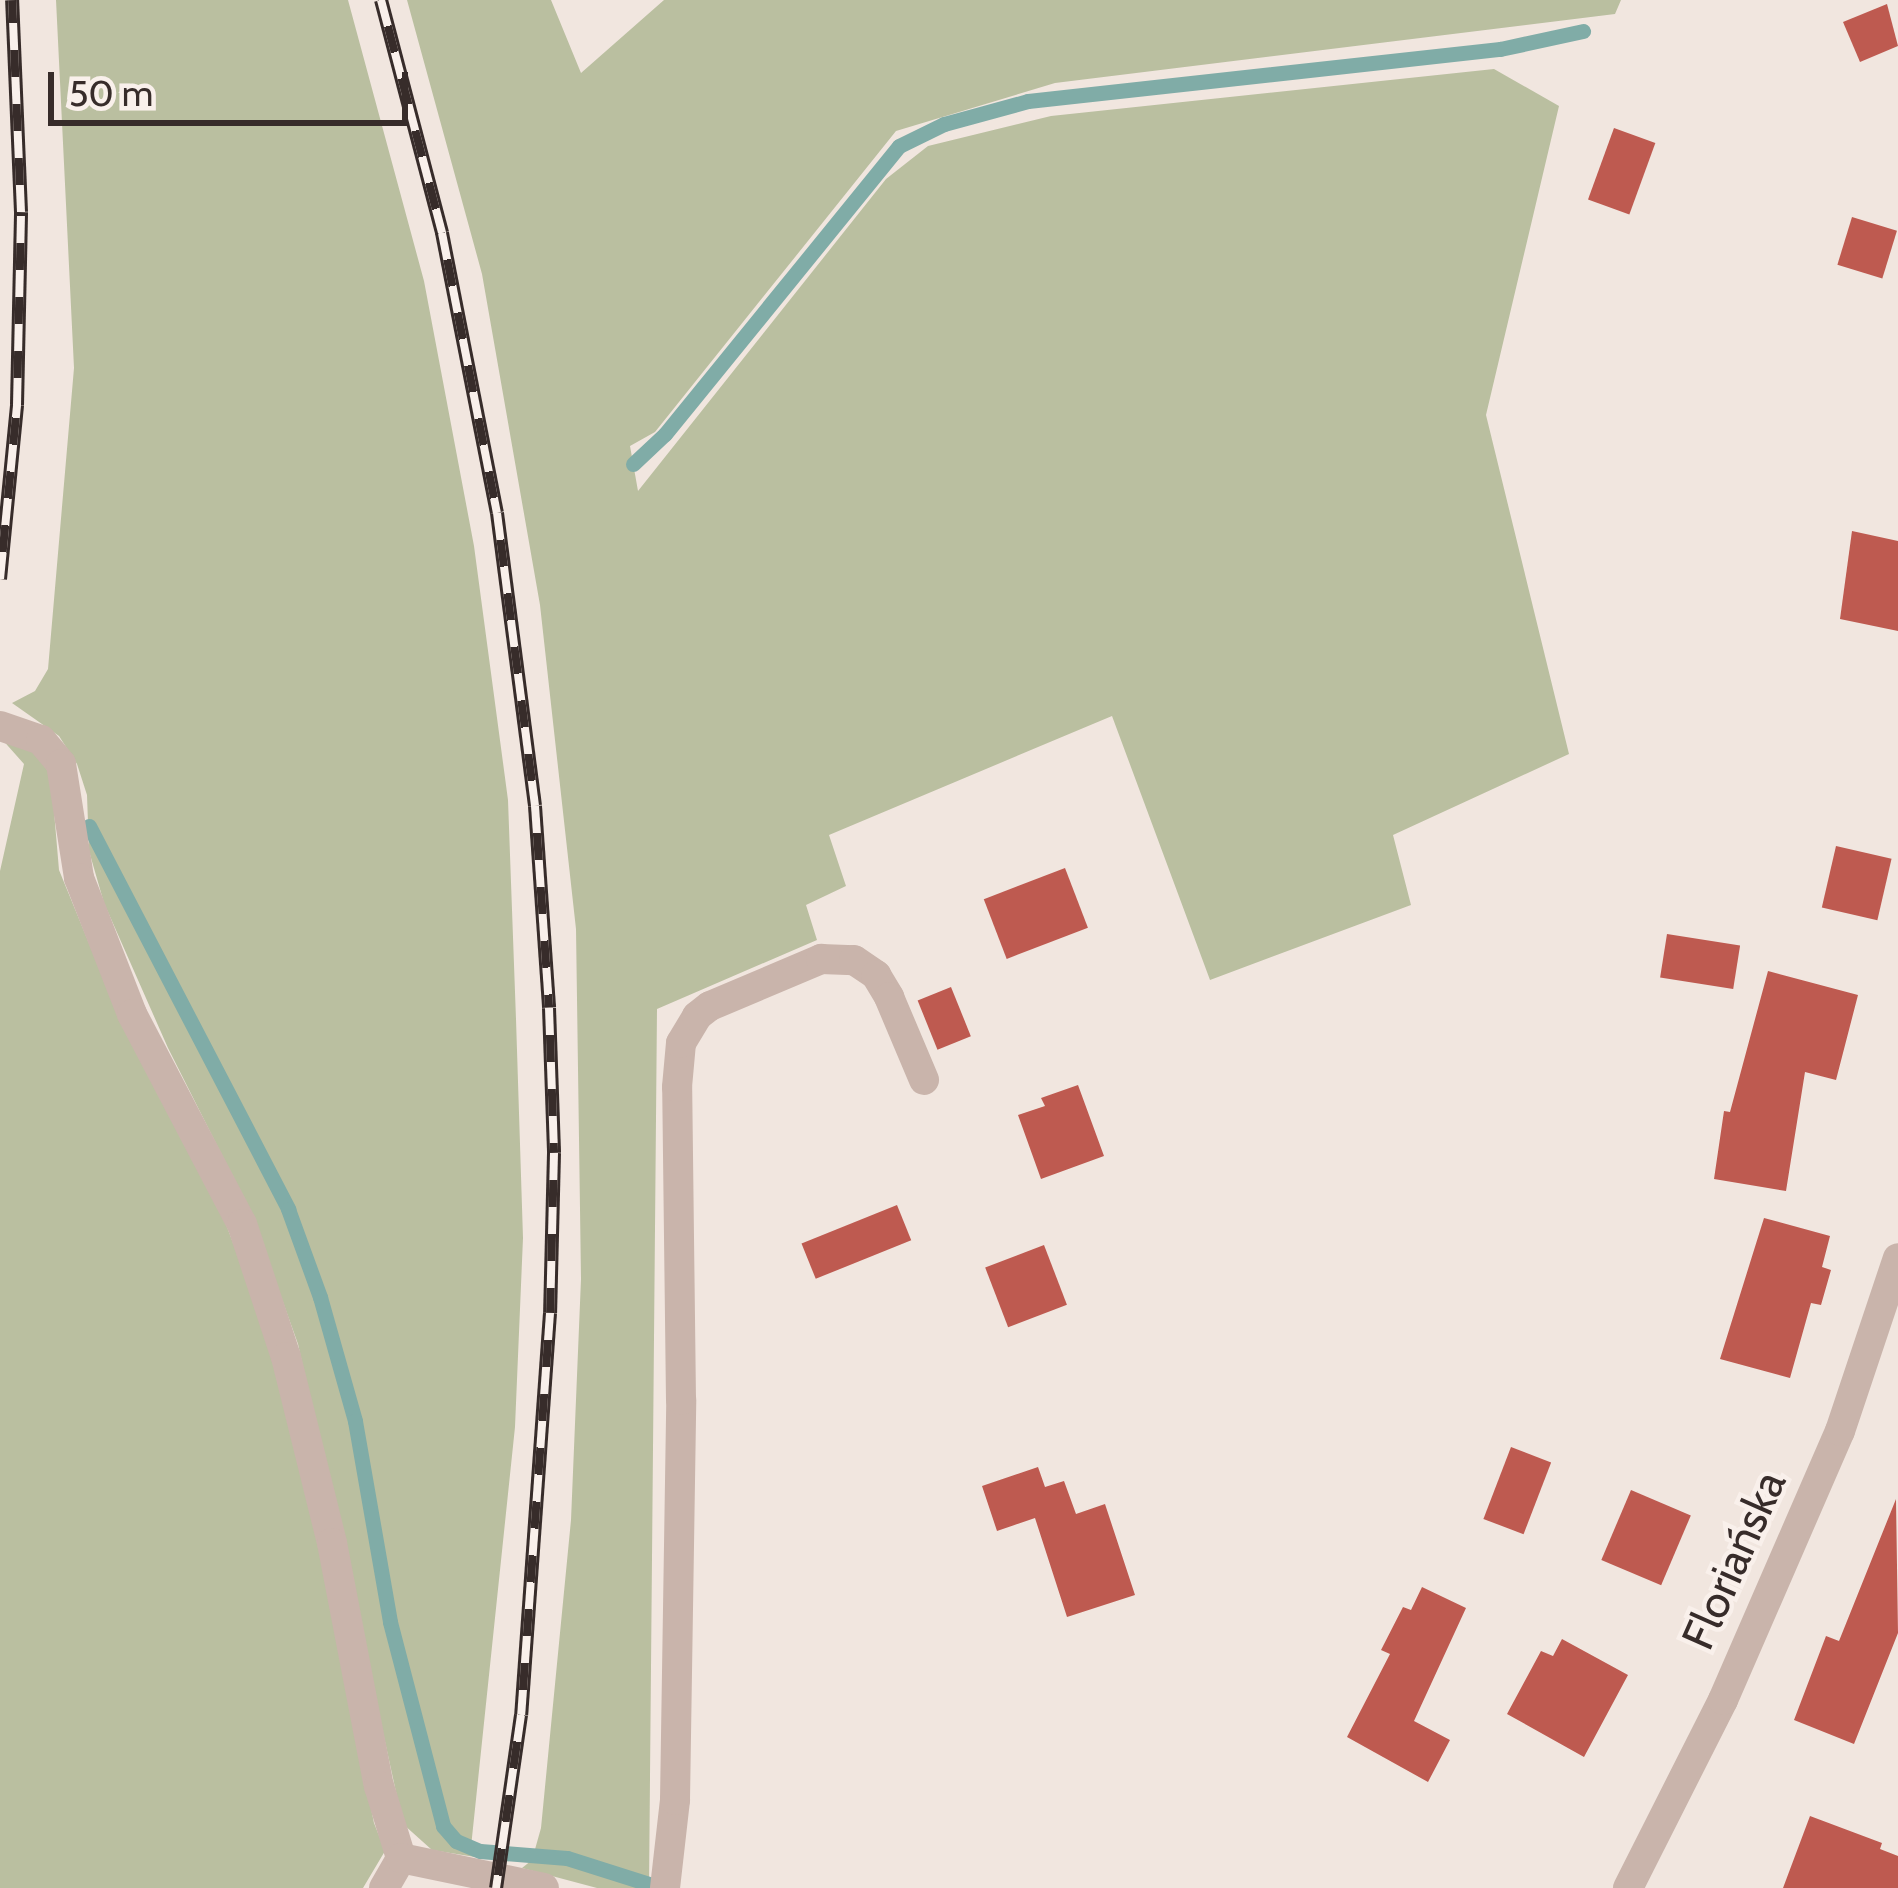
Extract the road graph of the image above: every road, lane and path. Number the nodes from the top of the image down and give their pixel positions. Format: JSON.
{"nodes":[{"id":1,"x":0,"y":726,"type":"edge"},
{"id":2,"x":924,"y":1080,"type":"dead end"},
{"id":3,"x":1898,"y":1258,"type":"edge"},
{"id":4,"x":400,"y":1858,"type":"junction"},
{"id":5,"x":384,"y":1888,"type":"edge"},
{"id":6,"x":544,"y":1888,"type":"edge"},
{"id":7,"x":665,"y":1888,"type":"edge"},
{"id":8,"x":1628,"y":1888,"type":"edge"}],
"edges":[{"from":1,"to":4,"type":"street"},
{"from":2,"to":7,"type":"street"},
{"from":3,"to":8,"type":"street","name":"Floriańska"},
{"from":4,"to":5,"type":"street"},
{"from":4,"to":6,"type":"street"}]}
